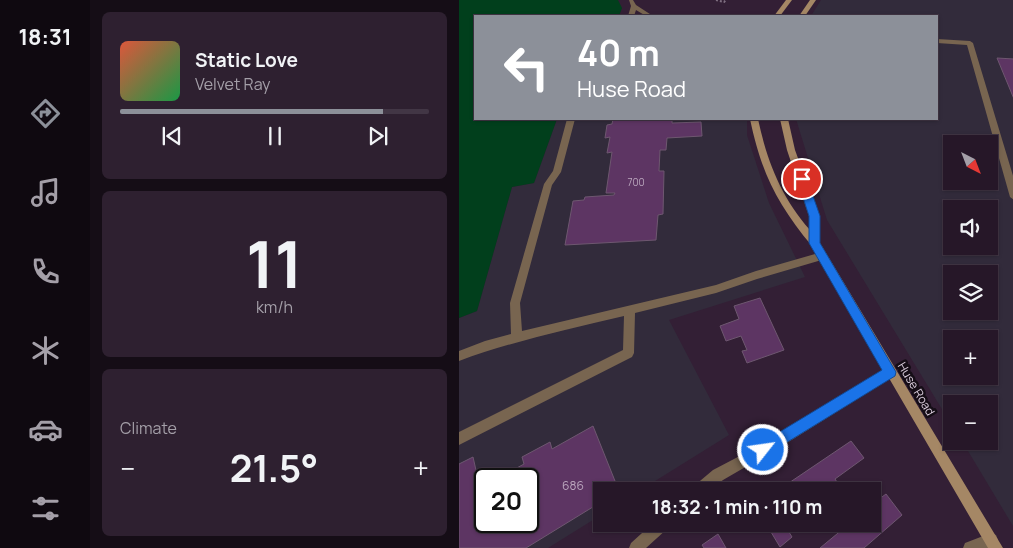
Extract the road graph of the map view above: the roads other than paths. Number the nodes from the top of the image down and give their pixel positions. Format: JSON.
{"nodes":[{"id":1,"x":789,"y":0,"type":"edge"},
{"id":2,"x":813,"y":0,"type":"edge"},
{"id":3,"x":632,"y":3,"type":"edge"},
{"id":4,"x":649,"y":15,"type":"edge"},
{"id":5,"x":778,"y":15,"type":"edge"},
{"id":6,"x":803,"y":15,"type":"edge"},
{"id":7,"x":938,"y":41,"type":"edge"},
{"id":8,"x":571,"y":120,"type":"edge"},
{"id":9,"x":754,"y":120,"type":"edge"},
{"id":10,"x":783,"y":120,"type":"edge"},
{"id":11,"x":1013,"y":197,"type":"edge"},
{"id":12,"x":815,"y":243,"type":"junction"},
{"id":13,"x":822,"y":256,"type":"junction"},
{"id":14,"x":630,"y":311,"type":"junction"},
{"id":15,"x":517,"y":337,"type":"junction"},
{"id":16,"x":459,"y":356,"type":"edge"},
{"id":17,"x":890,"y":372,"type":"junction"},
{"id":18,"x":459,"y":440,"type":"edge"},
{"id":19,"x":710,"y":482,"type":"edge"},
{"id":20,"x":653,"y":532,"type":"edge"},
{"id":21,"x":993,"y":544,"type":"edge"},
{"id":22,"x":636,"y":548,"type":"edge"},
{"id":23,"x":970,"y":548,"type":"edge"}],
"edges":[{"from":1,"to":5,"type":"street"},
{"from":2,"to":6,"type":"street"},
{"from":3,"to":4,"type":"lane"},
{"from":7,"to":11,"type":"lane"},
{"from":8,"to":15,"type":"lane"},
{"from":9,"to":12,"type":"street","name":"Huse Road"},
{"from":10,"to":12,"type":"street","name":"Huse Road"},
{"from":12,"to":13,"type":"street","name":"Huse Road"},
{"from":13,"to":14,"type":"lane"},
{"from":13,"to":17,"type":"street","name":"Huse Road"},
{"from":14,"to":15,"type":"lane"},
{"from":14,"to":18,"type":"lane"},
{"from":15,"to":16,"type":"lane"},
{"from":17,"to":19,"type":"lane"},
{"from":17,"to":21,"type":"street","name":"Huse Road"},
{"from":20,"to":22,"type":"lane"},
{"from":21,"to":23,"type":"lane"}]}
